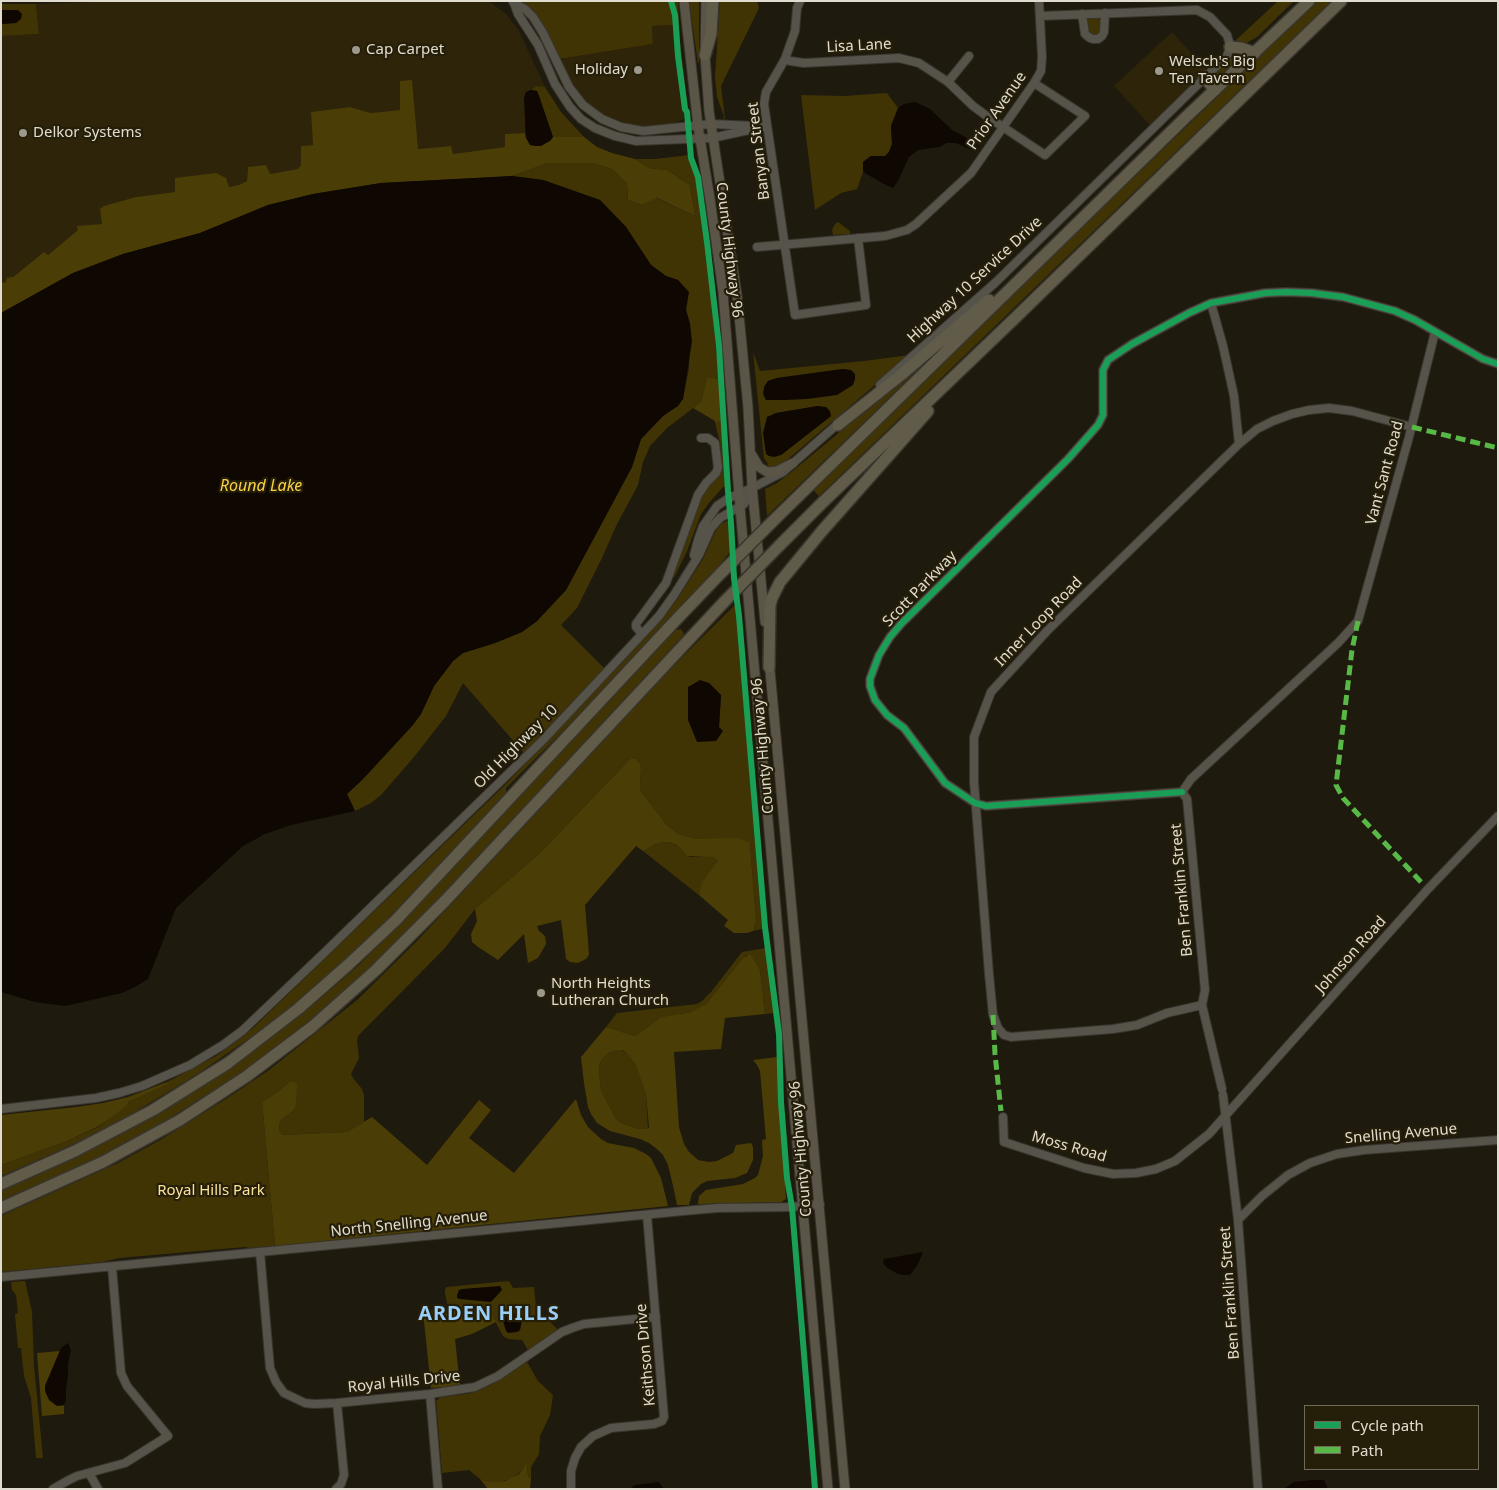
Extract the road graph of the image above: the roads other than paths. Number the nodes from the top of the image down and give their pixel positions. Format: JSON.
{"nodes":[{"id":1,"x":684,"y":1,"type":"edge"},
{"id":2,"x":706,"y":1,"type":"edge"},
{"id":3,"x":713,"y":1,"type":"edge"},
{"id":4,"x":800,"y":1,"type":"edge"},
{"id":5,"x":1039,"y":1,"type":"edge"},
{"id":6,"x":1196,"y":1,"type":"edge"},
{"id":7,"x":1309,"y":1,"type":"edge"},
{"id":8,"x":1341,"y":1,"type":"edge"},
{"id":9,"x":512,"y":2,"type":"edge"},
{"id":10,"x":1193,"y":10,"type":"junction"},
{"id":11,"x":1082,"y":14,"type":"junction"},
{"id":12,"x":1105,"y":14,"type":"junction"},
{"id":13,"x":1040,"y":16,"type":"junction"},
{"id":14,"x":1230,"y":47,"type":"junction"},
{"id":15,"x":1257,"y":52,"type":"junction"},
{"id":16,"x":705,"y":55,"type":"junction"},
{"id":17,"x":970,"y":56,"type":"dead end"},
{"id":18,"x":785,"y":59,"type":"junction"},
{"id":19,"x":1204,"y":77,"type":"junction"},
{"id":20,"x":564,"y":78,"type":"junction"},
{"id":21,"x":948,"y":82,"type":"junction"},
{"id":22,"x":1034,"y":83,"type":"junction"},
{"id":23,"x":555,"y":84,"type":"junction"},
{"id":24,"x":1215,"y":90,"type":"junction"},
{"id":25,"x":711,"y":124,"type":"junction"},
{"id":26,"x":698,"y":126,"type":"junction"},
{"id":27,"x":767,"y":126,"type":"junction"},
{"id":28,"x":1003,"y":127,"type":"junction"},
{"id":29,"x":700,"y":138,"type":"junction"},
{"id":30,"x":712,"y":138,"type":"junction"},
{"id":31,"x":858,"y":238,"type":"junction"},
{"id":32,"x":785,"y":245,"type":"junction"},
{"id":33,"x":757,"y":247,"type":"dead end"},
{"id":34,"x":1041,"y":258,"type":"junction"},
{"id":35,"x":1211,"y":303,"type":"junction"},
{"id":36,"x":926,"y":332,"type":"dead end"},
{"id":37,"x":1435,"y":332,"type":"junction"},
{"id":38,"x":932,"y":339,"type":"junction"},
{"id":39,"x":976,"y":356,"type":"junction"},
{"id":40,"x":1498,"y":364,"type":"edge"},
{"id":41,"x":838,"y":425,"type":"junction"},
{"id":42,"x":1412,"y":427,"type":"junction"},
{"id":43,"x":701,"y":438,"type":"dead end"},
{"id":44,"x":750,"y":444,"type":"junction"},
{"id":45,"x":1239,"y":444,"type":"junction"},
{"id":46,"x":793,"y":463,"type":"junction"},
{"id":47,"x":752,"y":488,"type":"junction"},
{"id":48,"x":739,"y":493,"type":"junction"},
{"id":49,"x":740,"y":508,"type":"junction"},
{"id":50,"x":693,"y":562,"type":"junction"},
{"id":51,"x":642,"y":634,"type":"junction"},
{"id":52,"x":769,"y":667,"type":"junction"},
{"id":53,"x":1182,"y":792,"type":"junction"},
{"id":54,"x":975,"y":803,"type":"junction"},
{"id":55,"x":1498,"y":816,"type":"edge"},
{"id":56,"x":1202,"y":1005,"type":"junction"},
{"id":57,"x":1,"y":1109,"type":"edge"},
{"id":58,"x":1226,"y":1114,"type":"junction"},
{"id":59,"x":1003,"y":1117,"type":"dead end"},
{"id":60,"x":1498,"y":1140,"type":"edge"},
{"id":61,"x":1,"y":1184,"type":"edge"},
{"id":62,"x":820,"y":1204,"type":"junction"},
{"id":63,"x":803,"y":1206,"type":"junction"},
{"id":64,"x":1,"y":1208,"type":"edge"},
{"id":65,"x":647,"y":1215,"type":"junction"},
{"id":66,"x":1238,"y":1220,"type":"junction"},
{"id":67,"x":260,"y":1252,"type":"junction"},
{"id":68,"x":112,"y":1266,"type":"junction"},
{"id":69,"x":1,"y":1277,"type":"edge"},
{"id":70,"x":656,"y":1317,"type":"junction"},
{"id":71,"x":430,"y":1394,"type":"junction"},
{"id":72,"x":338,"y":1403,"type":"junction"},
{"id":73,"x":89,"y":1473,"type":"junction"},
{"id":74,"x":54,"y":1489,"type":"edge"},
{"id":75,"x":98,"y":1489,"type":"edge"},
{"id":76,"x":336,"y":1489,"type":"edge"},
{"id":77,"x":438,"y":1489,"type":"edge"},
{"id":78,"x":571,"y":1489,"type":"edge"},
{"id":79,"x":828,"y":1489,"type":"edge"},
{"id":80,"x":845,"y":1489,"type":"edge"},
{"id":81,"x":1258,"y":1489,"type":"edge"}],
"edges":[{"from":1,"to":26,"type":"main road","name":"County Highway 96"},
{"from":2,"to":16,"type":"main road","name":"County Highway 96"},
{"from":3,"to":16,"type":"highway"},
{"from":4,"to":18,"type":"street","name":"Banyan Street"},
{"from":5,"to":13,"type":"street","name":"Prior Avenue"},
{"from":6,"to":10,"type":"street"},
{"from":7,"to":15,"type":"highway"},
{"from":8,"to":39,"type":"highway"},
{"from":9,"to":20,"type":"street"},
{"from":9,"to":23,"type":"street"},
{"from":10,"to":12,"type":"street"},
{"from":10,"to":14,"type":"street"},
{"from":11,"to":12,"type":"street"},
{"from":11,"to":12,"type":"street"},
{"from":11,"to":13,"type":"street"},
{"from":13,"to":22,"type":"street","name":"Prior Avenue"},
{"from":14,"to":15,"type":"highway"},
{"from":14,"to":19,"type":"street"},
{"from":15,"to":24,"type":"highway"},
{"from":16,"to":25,"type":"main road","name":"County Highway 96"},
{"from":17,"to":21,"type":"street"},
{"from":18,"to":21,"type":"street","name":"Lisa Lane"},
{"from":18,"to":27,"type":"street","name":"Banyan Street"},
{"from":19,"to":24,"type":"highway"},
{"from":19,"to":38,"type":"street","name":"Highway 10 Service Drive"},
{"from":20,"to":23,"type":"street"},
{"from":20,"to":26,"type":"street"},
{"from":21,"to":28,"type":"street","name":"Lisa Lane"},
{"from":22,"to":28,"type":"street","name":"Prior Avenue"},
{"from":22,"to":28,"type":"street","name":"Lisa Lane"},
{"from":23,"to":29,"type":"street"},
{"from":24,"to":34,"type":"highway"},
{"from":25,"to":26,"type":"street"},
{"from":25,"to":27,"type":"street"},
{"from":25,"to":30,"type":"main road","name":"County Highway 96"},
{"from":26,"to":29,"type":"main road","name":"County Highway 96"},
{"from":27,"to":30,"type":"street"},
{"from":27,"to":32,"type":"street","name":"Banyan Street"},
{"from":28,"to":31,"type":"street","name":"Prior Avenue"},
{"from":29,"to":30,"type":"street"},
{"from":29,"to":48,"type":"main road","name":"County Highway 96"},
{"from":30,"to":44,"type":"main road","name":"County Highway 96"},
{"from":31,"to":32,"type":"street","name":"Prior Avenue"},
{"from":31,"to":32,"type":"street","name":"Banyan Street"},
{"from":32,"to":33,"type":"street","name":"Prior Avenue"},
{"from":34,"to":41,"type":"highway"},
{"from":34,"to":61,"type":"highway","bridge":true},
{"from":35,"to":37,"type":"street"},
{"from":35,"to":45,"type":"street"},
{"from":35,"to":54,"type":"street","name":"Scott Parkway"},
{"from":36,"to":38,"type":"street"},
{"from":37,"to":40,"type":"street"},
{"from":37,"to":42,"type":"street","name":"Vant Sant Road"},
{"from":38,"to":41,"type":"street","name":"Highway 10 Service Drive"},
{"from":39,"to":52,"type":"highway"},
{"from":39,"to":64,"type":"highway","bridge":true},
{"from":41,"to":46,"type":"street","name":"Highway 10 Service Drive"},
{"from":42,"to":45,"type":"street","name":"Inner Loop Road"},
{"from":42,"to":53,"type":"street","name":"Vant Sant Road"},
{"from":43,"to":51,"type":"street"},
{"from":44,"to":46,"type":"main road"},
{"from":44,"to":47,"type":"main road","name":"County Highway 96"},
{"from":45,"to":54,"type":"street","name":"Inner Loop Road"},
{"from":46,"to":47,"type":"street","name":"Highway 10 Service Drive"},
{"from":47,"to":48,"type":"street","name":"Old Highway 10"},
{"from":47,"to":49,"type":"street","name":"Old Highway 10"},
{"from":47,"to":52,"type":"main road","name":"County Highway 96"},
{"from":48,"to":49,"type":"main road","name":"County Highway 96"},
{"from":48,"to":50,"type":"street","name":"Old Highway 10"},
{"from":49,"to":50,"type":"street","name":"Old Highway 10"},
{"from":49,"to":63,"type":"main road","name":"County Highway 96"},
{"from":50,"to":51,"type":"street","name":"Old Highway 10"},
{"from":51,"to":57,"type":"street","name":"Old Highway 10"},
{"from":52,"to":62,"type":"main road","name":"County Highway 96"},
{"from":53,"to":54,"type":"street","name":"Scott Parkway"},
{"from":53,"to":56,"type":"street","name":"Ben Franklin Street"},
{"from":54,"to":56,"type":"street","name":"Inner Loop Road"},
{"from":55,"to":58,"type":"street","name":"Johnson Road"},
{"from":56,"to":58,"type":"street","name":"Ben Franklin Street"},
{"from":58,"to":59,"type":"street","name":"Moss Road"},
{"from":58,"to":66,"type":"street","name":"Ben Franklin Street"},
{"from":60,"to":66,"type":"street","name":"Snelling Avenue"},
{"from":62,"to":63,"type":"street","name":"North Snelling Avenue"},
{"from":62,"to":80,"type":"main road","name":"County Highway 96"},
{"from":63,"to":65,"type":"street","name":"North Snelling Avenue"},
{"from":63,"to":79,"type":"main road","name":"County Highway 96"},
{"from":65,"to":67,"type":"street","name":"North Snelling Avenue"},
{"from":65,"to":70,"type":"street","name":"Keithson Drive"},
{"from":66,"to":81,"type":"street","name":"Ben Franklin Street"},
{"from":67,"to":68,"type":"street","name":"North Snelling Avenue"},
{"from":67,"to":72,"type":"street","name":"Royal Hills Drive"},
{"from":68,"to":69,"type":"street","name":"North Snelling Avenue"},
{"from":68,"to":73,"type":"street"},
{"from":70,"to":71,"type":"street","name":"Royal Hills Drive"},
{"from":70,"to":78,"type":"street","name":"Keithson Drive"},
{"from":71,"to":72,"type":"street","name":"Royal Hills Drive"},
{"from":71,"to":77,"type":"street"},
{"from":72,"to":76,"type":"street"},
{"from":73,"to":74,"type":"street"},
{"from":73,"to":75,"type":"street"}]}
